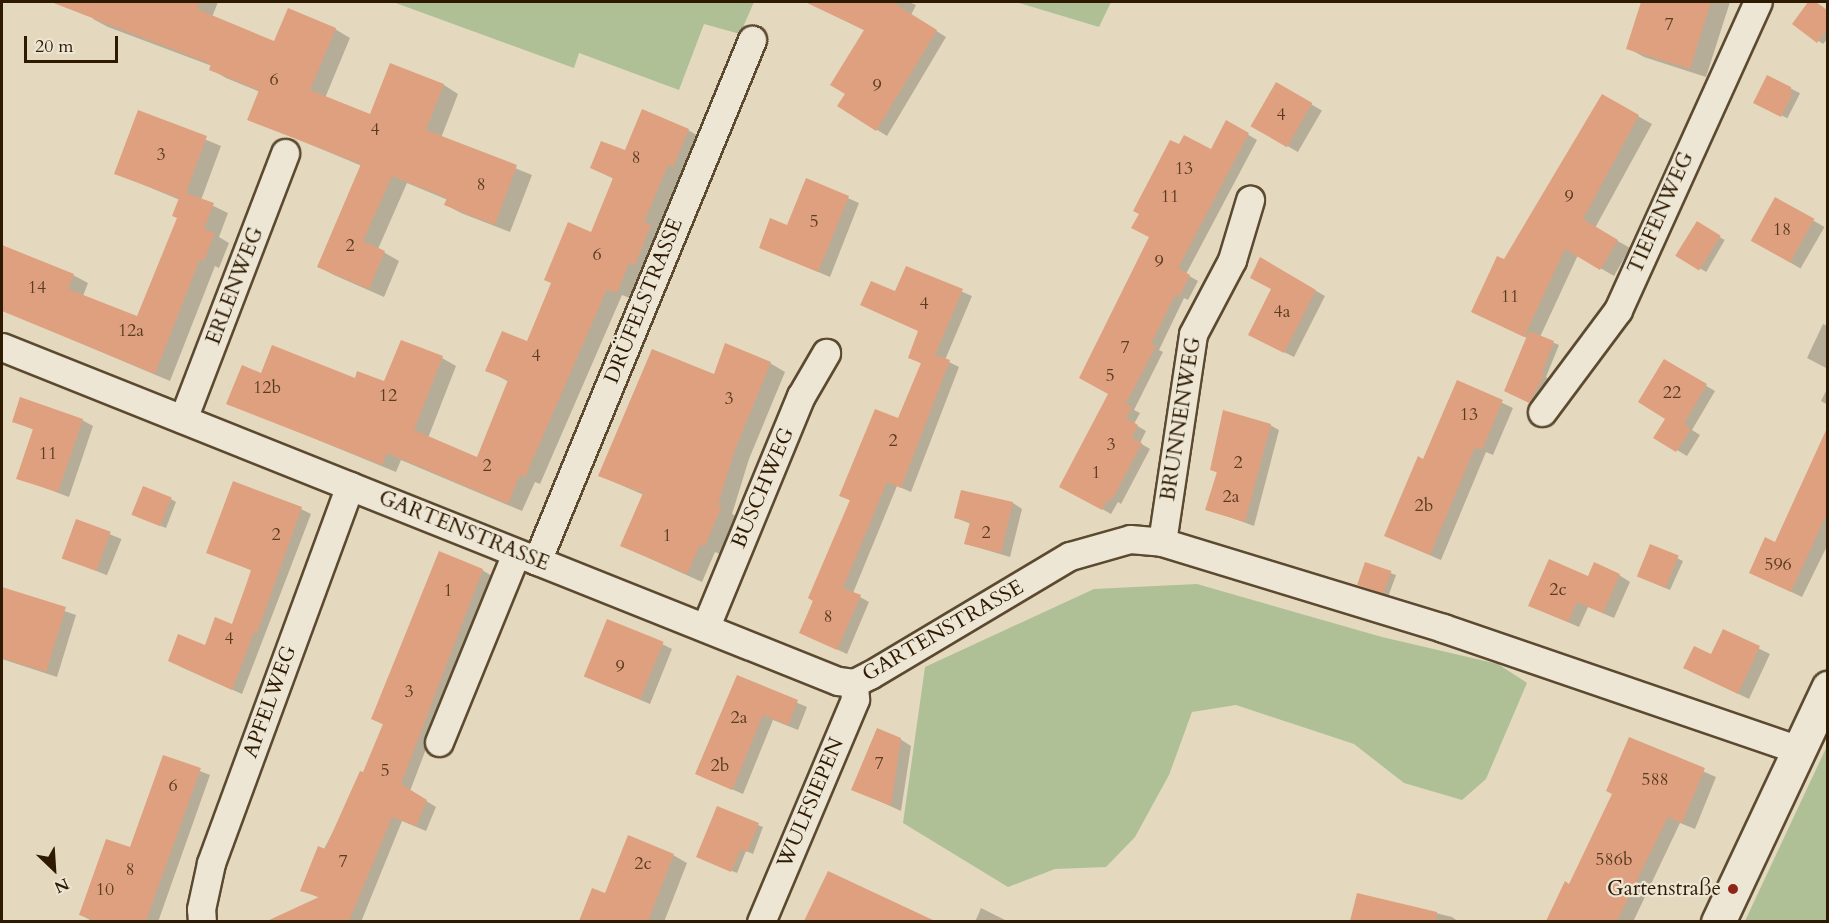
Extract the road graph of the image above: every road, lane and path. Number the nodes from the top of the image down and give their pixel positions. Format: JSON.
{"nodes":[{"id":1,"x":1758,"y":2,"type":"edge"},
{"id":2,"x":752,"y":40,"type":"dead end"},
{"id":3,"x":285,"y":153,"type":"dead end"},
{"id":4,"x":1250,"y":200,"type":"dead end"},
{"id":5,"x":2,"y":347,"type":"edge"},
{"id":6,"x":826,"y":353,"type":"dead end"},
{"id":7,"x":1542,"y":412,"type":"dead end"},
{"id":8,"x":183,"y":419,"type":"junction"},
{"id":9,"x":350,"y":486,"type":"junction"},
{"id":10,"x":1162,"y":542,"type":"junction"},
{"id":11,"x":526,"y":557,"type":"junction"},
{"id":12,"x":706,"y":626,"type":"junction"},
{"id":13,"x":854,"y":682,"type":"junction"},
{"id":14,"x":1827,"y":688,"type":"edge"},
{"id":15,"x":439,"y":742,"type":"dead end"},
{"id":16,"x":1799,"y":750,"type":"junction"},
{"id":17,"x":202,"y":921,"type":"edge"},
{"id":18,"x":761,"y":921,"type":"edge"},
{"id":19,"x":1718,"y":921,"type":"edge"}],
"edges":[{"from":1,"to":7,"type":"street","name":"TIEFENWEG"},
{"from":2,"to":11,"type":"street","name":"DRÜFELSTRASSE"},
{"from":3,"to":8,"type":"street","name":"ERLENWEG"},
{"from":4,"to":10,"type":"street","name":"BRUNNENWEG"},
{"from":5,"to":8,"type":"street","name":"GARTENSTRASSE"},
{"from":6,"to":12,"type":"street","name":"BUSCHWEG"},
{"from":8,"to":9,"type":"street","name":"GARTENSTRASSE"},
{"from":9,"to":11,"type":"street","name":"GARTENSTRASSE"},
{"from":9,"to":17,"type":"street","name":"APFELWEG"},
{"from":10,"to":13,"type":"street","name":"GARTENSTRASSE"},
{"from":10,"to":16,"type":"street","name":"GARTENSTRASSE"},
{"from":11,"to":12,"type":"street","name":"GARTENSTRASSE"},
{"from":11,"to":15,"type":"street","name":"DRÜFELSTRASSE"},
{"from":12,"to":13,"type":"street","name":"GARTENSTRASSE"},
{"from":13,"to":18,"type":"street","name":"WULFSIEPEN"},
{"from":14,"to":16,"type":"main road"},
{"from":16,"to":19,"type":"main road"}]}
